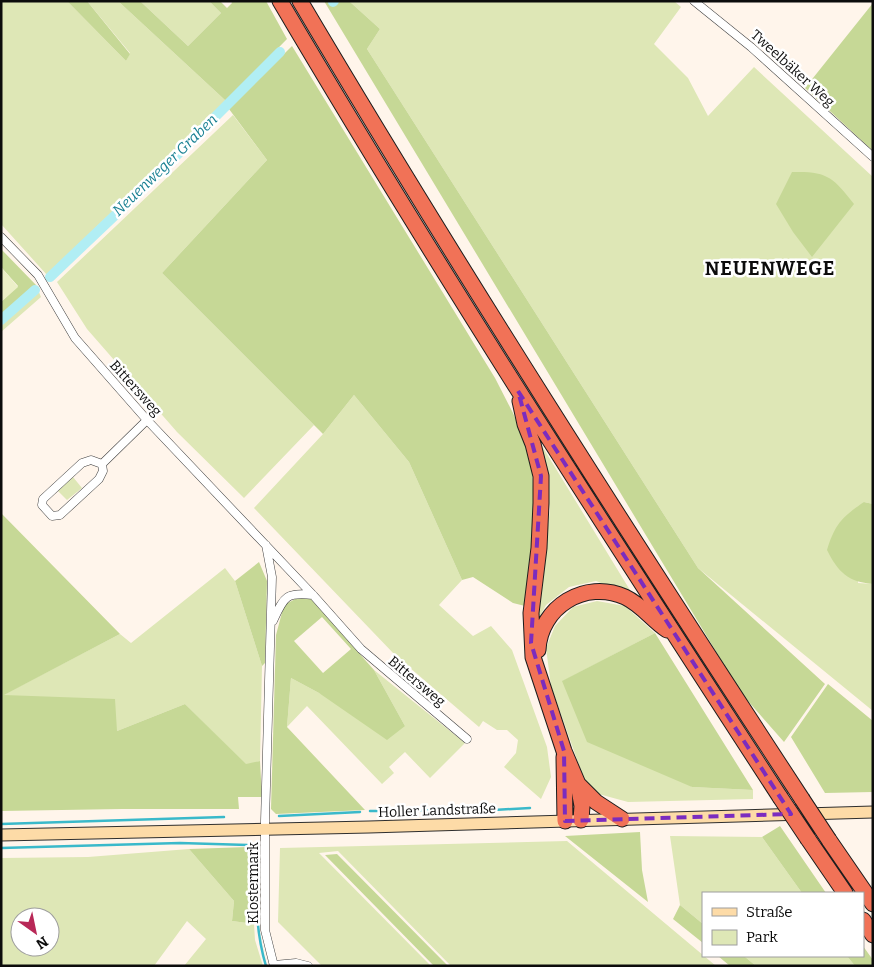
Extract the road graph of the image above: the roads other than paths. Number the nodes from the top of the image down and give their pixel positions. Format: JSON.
{"nodes":[{"id":1,"x":280,"y":1,"type":"edge"},
{"id":2,"x":300,"y":1,"type":"edge"},
{"id":3,"x":694,"y":1,"type":"edge"},
{"id":4,"x":873,"y":157,"type":"edge"},
{"id":5,"x":1,"y":237,"type":"edge"},
{"id":6,"x":518,"y":391,"type":"junction"},
{"id":7,"x":147,"y":420,"type":"junction"},
{"id":8,"x":102,"y":464,"type":"junction"},
{"id":9,"x":266,"y":545,"type":"junction"},
{"id":10,"x":313,"y":595,"type":"junction"},
{"id":11,"x":271,"y":625,"type":"junction"},
{"id":12,"x":674,"y":634,"type":"junction"},
{"id":13,"x":538,"y":672,"type":"junction"},
{"id":14,"x":467,"y":739,"type":"dead end"},
{"id":15,"x":564,"y":751,"type":"junction"},
{"id":16,"x":578,"y":784,"type":"junction"},
{"id":17,"x":873,"y":812,"type":"edge"},
{"id":18,"x":622,"y":819,"type":"junction"},
{"id":19,"x":581,"y":820,"type":"junction"},
{"id":20,"x":565,"y":821,"type":"junction"},
{"id":21,"x":265,"y":829,"type":"junction"},
{"id":22,"x":1,"y":835,"type":"edge"},
{"id":23,"x":844,"y":892,"type":"edge"},
{"id":24,"x":873,"y":904,"type":"edge"},
{"id":25,"x":864,"y":922,"type":"edge"},
{"id":26,"x":873,"y":935,"type":"edge"},
{"id":27,"x":274,"y":965,"type":"edge"},
{"id":28,"x":308,"y":966,"type":"edge"}],
"edges":[{"from":1,"to":6,"type":"highway"},
{"from":2,"to":24,"type":"highway","bridge":true},
{"from":3,"to":4,"type":"street","name":"Tweelbäker Weg"},
{"from":5,"to":7,"type":"street","name":"Bittersweg"},
{"from":6,"to":12,"type":"highway"},
{"from":6,"to":13,"type":"highway"},
{"from":7,"to":8,"type":"street"},
{"from":7,"to":9,"type":"street","name":"Bittersweg"},
{"from":8,"to":8,"type":"street"},
{"from":9,"to":10,"type":"street","name":"Bittersweg"},
{"from":9,"to":11,"type":"street"},
{"from":10,"to":11,"type":"street"},
{"from":10,"to":14,"type":"street","name":"Bittersweg"},
{"from":11,"to":21,"type":"street"},
{"from":12,"to":13,"type":"highway"},
{"from":12,"to":23,"type":"highway","bridge":true},
{"from":13,"to":15,"type":"highway"},
{"from":15,"to":16,"type":"highway"},
{"from":15,"to":20,"type":"highway"},
{"from":16,"to":18,"type":"highway"},
{"from":16,"to":19,"type":"highway"},
{"from":17,"to":18,"type":"main road","name":"Holler Landstraße"},
{"from":18,"to":19,"type":"main road","name":"Holler Landstraße"},
{"from":19,"to":20,"type":"main road","name":"Holler Landstraße"},
{"from":20,"to":21,"type":"main road","name":"Holler Landstraße"},
{"from":21,"to":22,"type":"main road","name":"Holler Landstraße"},
{"from":21,"to":27,"type":"street","name":"Klostermark"},
{"from":25,"to":26,"type":"highway"},
{"from":27,"to":28,"type":"street"}]}
